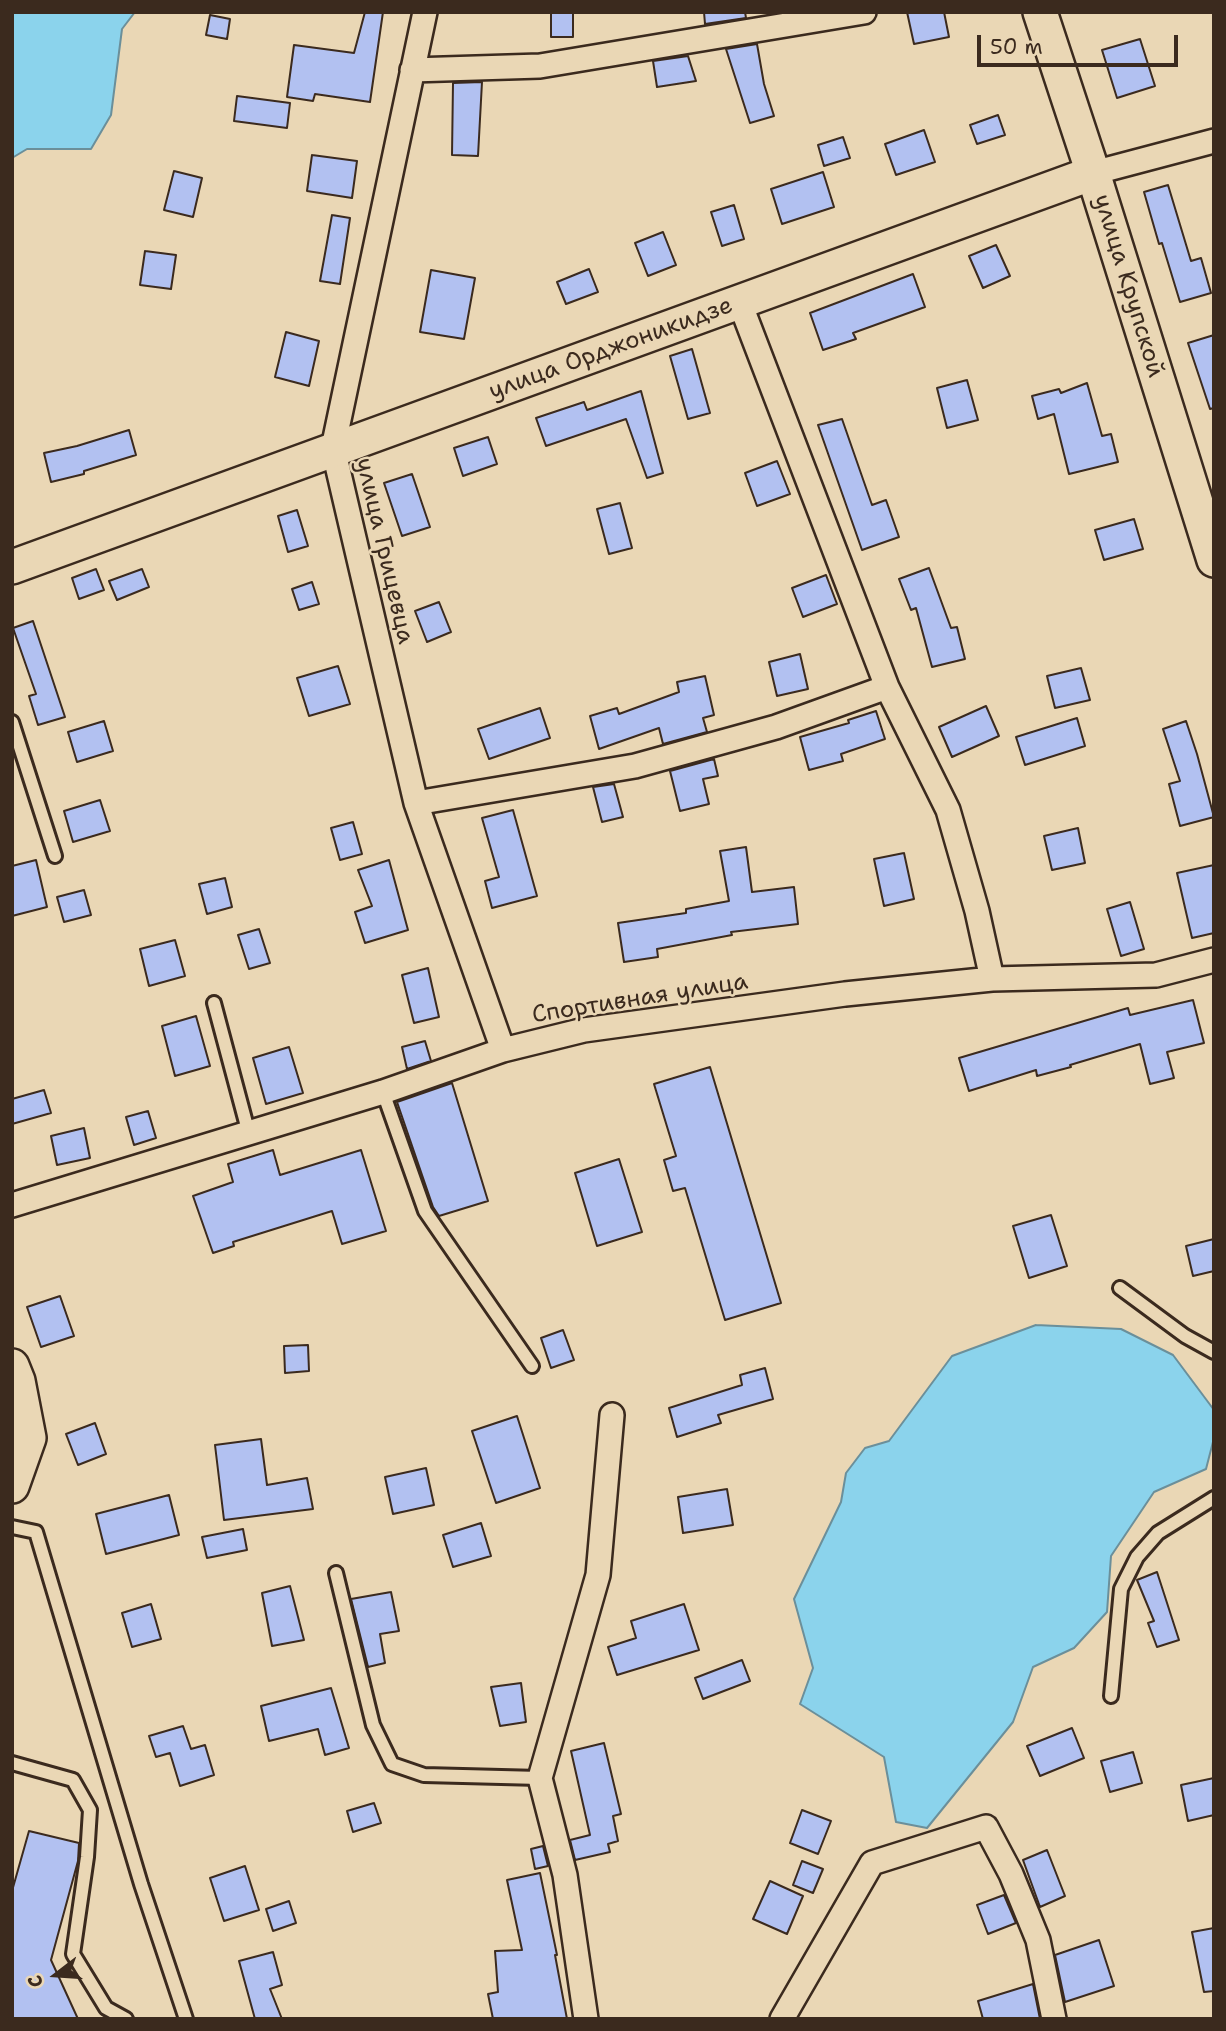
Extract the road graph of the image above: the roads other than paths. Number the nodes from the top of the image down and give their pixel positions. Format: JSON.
{"nodes":[{"id":1,"x":425,"y":12,"type":"edge"},
{"id":2,"x":864,"y":12,"type":"edge"},
{"id":3,"x":1040,"y":12,"type":"edge"},
{"id":4,"x":412,"y":70,"type":"junction"},
{"id":5,"x":1214,"y":141,"type":"edge"},
{"id":6,"x":1093,"y":173,"type":"junction"},
{"id":7,"x":740,"y":303,"type":"junction"},
{"id":8,"x":333,"y":448,"type":"junction"},
{"id":9,"x":1214,"y":560,"type":"edge"},
{"id":10,"x":12,"y":567,"type":"edge"},
{"id":11,"x":887,"y":687,"type":"junction"},
{"id":12,"x":12,"y":722,"type":"edge"},
{"id":13,"x":415,"y":803,"type":"junction"},
{"id":14,"x":55,"y":856,"type":"dead end"},
{"id":15,"x":1214,"y":960,"type":"edge"},
{"id":16,"x":992,"y":979,"type":"junction"},
{"id":17,"x":214,"y":1003,"type":"dead end"},
{"id":18,"x":503,"y":1050,"type":"junction"},
{"id":19,"x":383,"y":1092,"type":"junction"},
{"id":20,"x":249,"y":1134,"type":"junction"},
{"id":21,"x":12,"y":1205,"type":"edge"},
{"id":22,"x":1120,"y":1288,"type":"dead end"},
{"id":23,"x":1214,"y":1352,"type":"edge"},
{"id":24,"x":12,"y":1366,"type":"edge"},
{"id":25,"x":531,"y":1366,"type":"dead end"},
{"id":26,"x":612,"y":1415,"type":"dead end"},
{"id":27,"x":12,"y":1486,"type":"edge"},
{"id":28,"x":1214,"y":1498,"type":"edge"},
{"id":29,"x":12,"y":1527,"type":"edge"},
{"id":30,"x":336,"y":1573,"type":"dead end"},
{"id":31,"x":1111,"y":1696,"type":"dead end"},
{"id":32,"x":12,"y":1763,"type":"edge"},
{"id":33,"x":540,"y":1777,"type":"junction"},
{"id":34,"x":126,"y":2019,"type":"edge"},
{"id":35,"x":186,"y":2019,"type":"edge"},
{"id":36,"x":586,"y":2019,"type":"edge"},
{"id":37,"x":782,"y":2019,"type":"edge"},
{"id":38,"x":1054,"y":2019,"type":"edge"}],
"edges":[{"from":1,"to":4,"type":"street","name":"улица Грицевца"},
{"from":2,"to":4,"type":"street"},
{"from":3,"to":6,"type":"street","name":"улица Крупской"},
{"from":4,"to":8,"type":"street","name":"улица Грицевца"},
{"from":5,"to":6,"type":"street","name":"улица Орджоникидзе"},
{"from":6,"to":7,"type":"street","name":"улица Орджоникидзе"},
{"from":6,"to":9,"type":"street","name":"улица Крупской"},
{"from":7,"to":8,"type":"street","name":"улица Орджоникидзе"},
{"from":7,"to":11,"type":"street"},
{"from":8,"to":10,"type":"street","name":"улица Орджоникидзе"},
{"from":8,"to":13,"type":"street","name":"улица Грицевца"},
{"from":11,"to":13,"type":"street"},
{"from":11,"to":16,"type":"street"},
{"from":12,"to":14,"type":"lane"},
{"from":13,"to":18,"type":"street","name":"улица Грицевца"},
{"from":15,"to":16,"type":"street","name":"Спортивная улица"},
{"from":16,"to":18,"type":"street","name":"Спортивная улица"},
{"from":17,"to":20,"type":"lane"},
{"from":18,"to":19,"type":"street","name":"Спортивная улица"},
{"from":19,"to":20,"type":"street","name":"Спортивная улица"},
{"from":19,"to":25,"type":"lane"},
{"from":20,"to":21,"type":"street","name":"Спортивная улица"},
{"from":22,"to":23,"type":"lane"},
{"from":24,"to":27,"type":"street"},
{"from":26,"to":33,"type":"street"},
{"from":28,"to":31,"type":"lane"},
{"from":29,"to":35,"type":"lane"},
{"from":30,"to":33,"type":"lane"},
{"from":32,"to":34,"type":"lane"},
{"from":33,"to":36,"type":"street"},
{"from":37,"to":38,"type":"street"}]}
